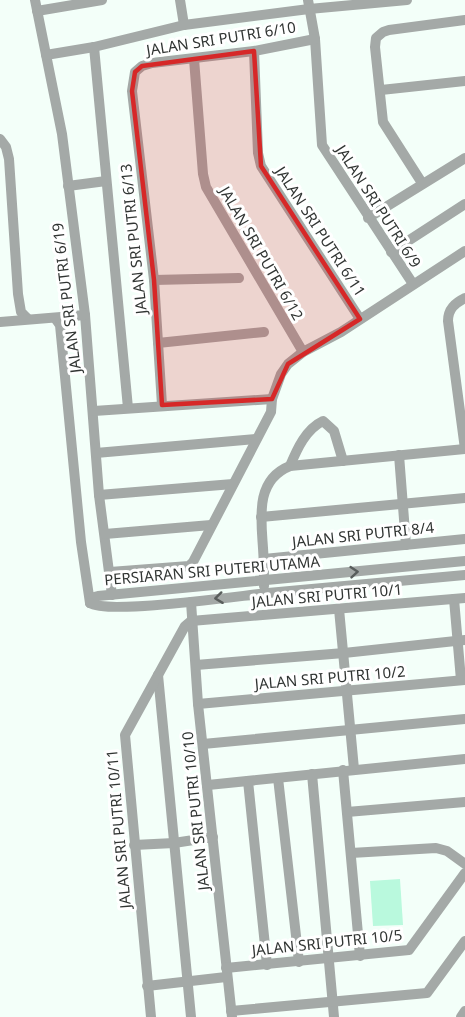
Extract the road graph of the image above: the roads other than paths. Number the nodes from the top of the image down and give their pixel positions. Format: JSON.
{"nodes":[{"id":1,"x":102,"y":0,"type":"edge"},
{"id":2,"x":180,"y":0,"type":"edge"},
{"id":3,"x":407,"y":0,"type":"edge"},
{"id":4,"x":309,"y":4,"type":"edge"},
{"id":5,"x":36,"y":5,"type":"edge"},
{"id":6,"x":465,"y":20,"type":"edge"},
{"id":7,"x":184,"y":25,"type":"junction"},
{"id":8,"x":315,"y":39,"type":"junction"},
{"id":9,"x":94,"y":47,"type":"junction"},
{"id":10,"x":254,"y":51,"type":"junction"},
{"id":11,"x":46,"y":55,"type":"junction"},
{"id":12,"x":194,"y":59,"type":"junction"},
{"id":13,"x":135,"y":72,"type":"joint"},
{"id":14,"x":465,"y":81,"type":"edge"},
{"id":15,"x":381,"y":90,"type":"junction"},
{"id":16,"x":0,"y":140,"type":"edge"},
{"id":17,"x":465,"y":158,"type":"edge"},
{"id":18,"x":106,"y":181,"type":"junction"},
{"id":19,"x":422,"y":183,"type":"junction"},
{"id":20,"x":68,"y":186,"type":"junction"},
{"id":21,"x":465,"y":204,"type":"edge"},
{"id":22,"x":368,"y":218,"type":"junction"},
{"id":23,"x":391,"y":252,"type":"junction"},
{"id":24,"x":465,"y":252,"type":"edge"},
{"id":25,"x":239,"y":278,"type":"dead end"},
{"id":26,"x":154,"y":280,"type":"junction"},
{"id":27,"x":413,"y":284,"type":"junction"},
{"id":28,"x":465,"y":297,"type":"edge"},
{"id":29,"x":85,"y":315,"type":"junction"},
{"id":30,"x":55,"y":318,"type":"junction"},
{"id":31,"x":28,"y":319,"type":"junction"},
{"id":32,"x":360,"y":320,"type":"junction"},
{"id":33,"x":0,"y":322,"type":"edge"},
{"id":34,"x":264,"y":332,"type":"dead end"},
{"id":35,"x":158,"y":343,"type":"junction"},
{"id":36,"x":303,"y":352,"type":"junction"},
{"id":37,"x":272,"y":399,"type":"junction"},
{"id":38,"x":162,"y":405,"type":"junction"},
{"id":39,"x":128,"y":408,"type":"junction"},
{"id":40,"x":94,"y":411,"type":"junction"},
{"id":41,"x":256,"y":439,"type":"junction"},
{"id":42,"x":465,"y":449,"type":"edge"},
{"id":43,"x":96,"y":453,"type":"junction"},
{"id":44,"x":399,"y":455,"type":"junction"},
{"id":45,"x":343,"y":461,"type":"junction"},
{"id":46,"x":290,"y":466,"type":"junction"},
{"id":47,"x":233,"y":484,"type":"junction"},
{"id":48,"x":99,"y":495,"type":"junction"},
{"id":49,"x":465,"y":498,"type":"edge"},
{"id":50,"x":403,"y":504,"type":"junction"},
{"id":51,"x":261,"y":518,"type":"junction"},
{"id":52,"x":212,"y":525,"type":"junction"},
{"id":53,"x":105,"y":534,"type":"junction"},
{"id":54,"x":465,"y":539,"type":"edge"},
{"id":55,"x":406,"y":545,"type":"junction"},
{"id":56,"x":264,"y":559,"type":"junction"},
{"id":57,"x":465,"y":561,"type":"edge"},
{"id":58,"x":110,"y":572,"type":"junction"},
{"id":59,"x":465,"y":575,"type":"edge"},
{"id":60,"x":264,"y":581,"type":"junction"},
{"id":61,"x":264,"y":593,"type":"junction"},
{"id":62,"x":112,"y":595,"type":"junction"},
{"id":63,"x":459,"y":598,"type":"edge"},
{"id":64,"x":190,"y":602,"type":"junction"},
{"id":65,"x":90,"y":603,"type":"junction"},
{"id":66,"x":339,"y":609,"type":"junction"},
{"id":67,"x":191,"y":621,"type":"junction"},
{"id":68,"x":461,"y":640,"type":"edge"},
{"id":69,"x":344,"y":653,"type":"junction"},
{"id":70,"x":196,"y":666,"type":"junction"},
{"id":71,"x":158,"y":675,"type":"junction"},
{"id":72,"x":463,"y":680,"type":"edge"},
{"id":73,"x":347,"y":691,"type":"junction"},
{"id":74,"x":198,"y":704,"type":"junction"},
{"id":75,"x":465,"y":720,"type":"edge"},
{"id":76,"x":351,"y":730,"type":"junction"},
{"id":77,"x":203,"y":744,"type":"junction"},
{"id":78,"x":465,"y":759,"type":"edge"},
{"id":79,"x":349,"y":770,"type":"junction"},
{"id":80,"x":312,"y":774,"type":"junction"},
{"id":81,"x":278,"y":778,"type":"junction"},
{"id":82,"x":249,"y":781,"type":"junction"},
{"id":83,"x":208,"y":785,"type":"junction"},
{"id":84,"x":465,"y":802,"type":"edge"},
{"id":85,"x":347,"y":812,"type":"junction"},
{"id":86,"x":213,"y":837,"type":"junction"},
{"id":87,"x":174,"y":843,"type":"junction"},
{"id":88,"x":134,"y":845,"type":"junction"},
{"id":89,"x":351,"y":853,"type":"junction"},
{"id":90,"x":465,"y":864,"type":"edge"},
{"id":91,"x":465,"y":873,"type":"edge"},
{"id":92,"x":465,"y":941,"type":"edge"},
{"id":93,"x":360,"y":956,"type":"junction"},
{"id":94,"x":329,"y":959,"type":"junction"},
{"id":95,"x":299,"y":962,"type":"junction"},
{"id":96,"x":267,"y":965,"type":"junction"},
{"id":97,"x":226,"y":972,"type":"junction"},
{"id":98,"x":188,"y":982,"type":"junction"},
{"id":99,"x":147,"y":987,"type":"junction"},
{"id":100,"x":332,"y":1002,"type":"junction"},
{"id":101,"x":465,"y":1011,"type":"edge"},
{"id":102,"x":231,"y":1014,"type":"edge"},
{"id":103,"x":151,"y":1017,"type":"edge"},
{"id":104,"x":191,"y":1017,"type":"edge"},
{"id":105,"x":334,"y":1017,"type":"edge"},
{"id":106,"x":461,"y":1017,"type":"edge"}],
"edges":[{"from":1,"to":5,"type":"street"},
{"from":2,"to":7,"type":"street"},
{"from":3,"to":4,"type":"street"},
{"from":4,"to":7,"type":"street"},
{"from":4,"to":8,"type":"street","name":"JALAN SRI PUTRI 6/9"},
{"from":5,"to":11,"type":"street","name":"JALAN SRI PUTRI 6/19"},
{"from":6,"to":15,"type":"street"},
{"from":7,"to":9,"type":"street"},
{"from":8,"to":10,"type":"street","name":"JALAN SRI PUTRI 6/10"},
{"from":8,"to":22,"type":"street","name":"JALAN SRI PUTRI 6/9"},
{"from":9,"to":11,"type":"street"},
{"from":9,"to":18,"type":"street"},
{"from":10,"to":12,"type":"street","name":"JALAN SRI PUTRI 6/10"},
{"from":10,"to":32,"type":"street","name":"JALAN SRI PUTRI 6/11"},
{"from":11,"to":20,"type":"street","name":"JALAN SRI PUTRI 6/19"},
{"from":12,"to":13,"type":"street","name":"JALAN SRI PUTRI 6/10"},
{"from":12,"to":36,"type":"street","name":"JALAN SRI PUTRI 6/12"},
{"from":13,"to":26,"type":"street","name":"JALAN SRI PUTRI 6/13"},
{"from":14,"to":15,"type":"street"},
{"from":15,"to":19,"type":"street"},
{"from":16,"to":31,"type":"street"},
{"from":17,"to":19,"type":"street"},
{"from":18,"to":20,"type":"street"},
{"from":18,"to":39,"type":"street"},
{"from":19,"to":22,"type":"street"},
{"from":20,"to":29,"type":"street","name":"JALAN SRI PUTRI 6/19"},
{"from":21,"to":23,"type":"street"},
{"from":22,"to":23,"type":"street","name":"JALAN SRI PUTRI 6/9"},
{"from":23,"to":27,"type":"street","name":"JALAN SRI PUTRI 6/9"},
{"from":24,"to":27,"type":"street"},
{"from":25,"to":26,"type":"street"},
{"from":26,"to":35,"type":"street","name":"JALAN SRI PUTRI 6/13"},
{"from":27,"to":32,"type":"street"},
{"from":28,"to":42,"type":"street"},
{"from":29,"to":30,"type":"street"},
{"from":29,"to":40,"type":"street","name":"JALAN SRI PUTRI 6/19"},
{"from":30,"to":31,"type":"street"},
{"from":30,"to":65,"type":"street"},
{"from":31,"to":33,"type":"street"},
{"from":32,"to":36,"type":"street"},
{"from":34,"to":35,"type":"street"},
{"from":35,"to":38,"type":"street","name":"JALAN SRI PUTRI 6/13"},
{"from":36,"to":37,"type":"street"},
{"from":37,"to":38,"type":"street"},
{"from":37,"to":41,"type":"street"},
{"from":38,"to":39,"type":"street"},
{"from":39,"to":40,"type":"street"},
{"from":40,"to":43,"type":"street","name":"JALAN SRI PUTRI 6/19"},
{"from":41,"to":43,"type":"street"},
{"from":41,"to":47,"type":"street"},
{"from":42,"to":44,"type":"street"},
{"from":43,"to":48,"type":"street","name":"JALAN SRI PUTRI 6/19"},
{"from":44,"to":45,"type":"street"},
{"from":44,"to":50,"type":"street"},
{"from":45,"to":46,"type":"street"},
{"from":45,"to":46,"type":"street"},
{"from":46,"to":51,"type":"street"},
{"from":47,"to":48,"type":"street"},
{"from":47,"to":52,"type":"street"},
{"from":48,"to":53,"type":"street","name":"JALAN SRI PUTRI 6/19"},
{"from":49,"to":50,"type":"street"},
{"from":50,"to":51,"type":"street"},
{"from":50,"to":55,"type":"street"},
{"from":51,"to":56,"type":"street"},
{"from":52,"to":53,"type":"street"},
{"from":52,"to":58,"type":"street"},
{"from":53,"to":58,"type":"street","name":"JALAN SRI PUTRI 6/19"},
{"from":54,"to":55,"type":"street","name":"JALAN SRI PUTRI 8/4"},
{"from":55,"to":56,"type":"street","name":"JALAN SRI PUTRI 8/4"},
{"from":56,"to":60,"type":"street"},
{"from":60,"to":57,"type":"street","name":"PERSIARAN SRI PUTERI UTAMA","one_way":true},
{"from":58,"to":62,"type":"street","name":"JALAN SRI PUTRI 6/19"},
{"from":59,"to":61,"type":"street","name":"PERSIARAN SRI PUTERI UTAMA"},
{"from":60,"to":61,"type":"street"},
{"from":60,"to":62,"type":"street","name":"PERSIARAN SRI PUTERI UTAMA"},
{"from":61,"to":64,"type":"street","name":"PERSIARAN SRI PUTERI UTAMA","one_way":true},
{"from":62,"to":65,"type":"street","name":"PERSIARAN SRI PUTERI UTAMA"},
{"from":63,"to":66,"type":"street","name":"JALAN SRI PUTRI 10/1"},
{"from":63,"to":68,"type":"street"},
{"from":64,"to":65,"type":"street","name":"PERSIARAN SRI PUTERI UTAMA"},
{"from":64,"to":67,"type":"street","name":"JALAN SRI PUTRI 10/10"},
{"from":66,"to":67,"type":"street","name":"JALAN SRI PUTRI 10/1"},
{"from":66,"to":69,"type":"street"},
{"from":67,"to":70,"type":"street","name":"JALAN SRI PUTRI 10/10"},
{"from":67,"to":71,"type":"street","name":"JALAN SRI PUTRI 10/11"},
{"from":68,"to":69,"type":"street"},
{"from":68,"to":72,"type":"street"},
{"from":69,"to":70,"type":"street"},
{"from":69,"to":73,"type":"street"},
{"from":70,"to":74,"type":"street","name":"JALAN SRI PUTRI 10/10"},
{"from":71,"to":87,"type":"street"},
{"from":71,"to":88,"type":"street","name":"JALAN SRI PUTRI 10/11"},
{"from":72,"to":73,"type":"street","name":"JALAN SRI PUTRI 10/2"},
{"from":73,"to":74,"type":"street","name":"JALAN SRI PUTRI 10/2"},
{"from":73,"to":76,"type":"street"},
{"from":74,"to":77,"type":"street","name":"JALAN SRI PUTRI 10/10"},
{"from":75,"to":76,"type":"street"},
{"from":76,"to":77,"type":"street"},
{"from":76,"to":79,"type":"street"},
{"from":77,"to":83,"type":"street","name":"JALAN SRI PUTRI 10/10"},
{"from":78,"to":79,"type":"street"},
{"from":79,"to":80,"type":"street"},
{"from":79,"to":85,"type":"street"},
{"from":80,"to":81,"type":"street"},
{"from":80,"to":94,"type":"street"},
{"from":81,"to":82,"type":"street"},
{"from":81,"to":95,"type":"street"},
{"from":82,"to":83,"type":"street"},
{"from":82,"to":96,"type":"street"},
{"from":83,"to":86,"type":"street","name":"JALAN SRI PUTRI 10/10"},
{"from":84,"to":85,"type":"street"},
{"from":85,"to":89,"type":"street"},
{"from":86,"to":87,"type":"street"},
{"from":86,"to":97,"type":"street","name":"JALAN SRI PUTRI 10/10"},
{"from":87,"to":88,"type":"street"},
{"from":87,"to":98,"type":"street"},
{"from":88,"to":99,"type":"street","name":"JALAN SRI PUTRI 10/11"},
{"from":89,"to":90,"type":"street"},
{"from":89,"to":93,"type":"street"},
{"from":91,"to":93,"type":"street","name":"JALAN SRI PUTRI 10/5"},
{"from":92,"to":100,"type":"street"},
{"from":93,"to":94,"type":"street","name":"JALAN SRI PUTRI 10/5"},
{"from":94,"to":95,"type":"street","name":"JALAN SRI PUTRI 10/5"},
{"from":94,"to":100,"type":"street"},
{"from":95,"to":96,"type":"street","name":"JALAN SRI PUTRI 10/5"},
{"from":96,"to":97,"type":"street","name":"JALAN SRI PUTRI 10/5"},
{"from":97,"to":98,"type":"street","name":"JALAN SRI PUTRI 10/5"},
{"from":97,"to":102,"type":"street","name":"JALAN SRI PUTRI 10/10"},
{"from":98,"to":99,"type":"street","name":"JALAN SRI PUTRI 10/5"},
{"from":98,"to":104,"type":"street"},
{"from":99,"to":103,"type":"street","name":"JALAN SRI PUTRI 10/11"},
{"from":100,"to":102,"type":"street"},
{"from":100,"to":105,"type":"street"},
{"from":101,"to":106,"type":"street"}]}
